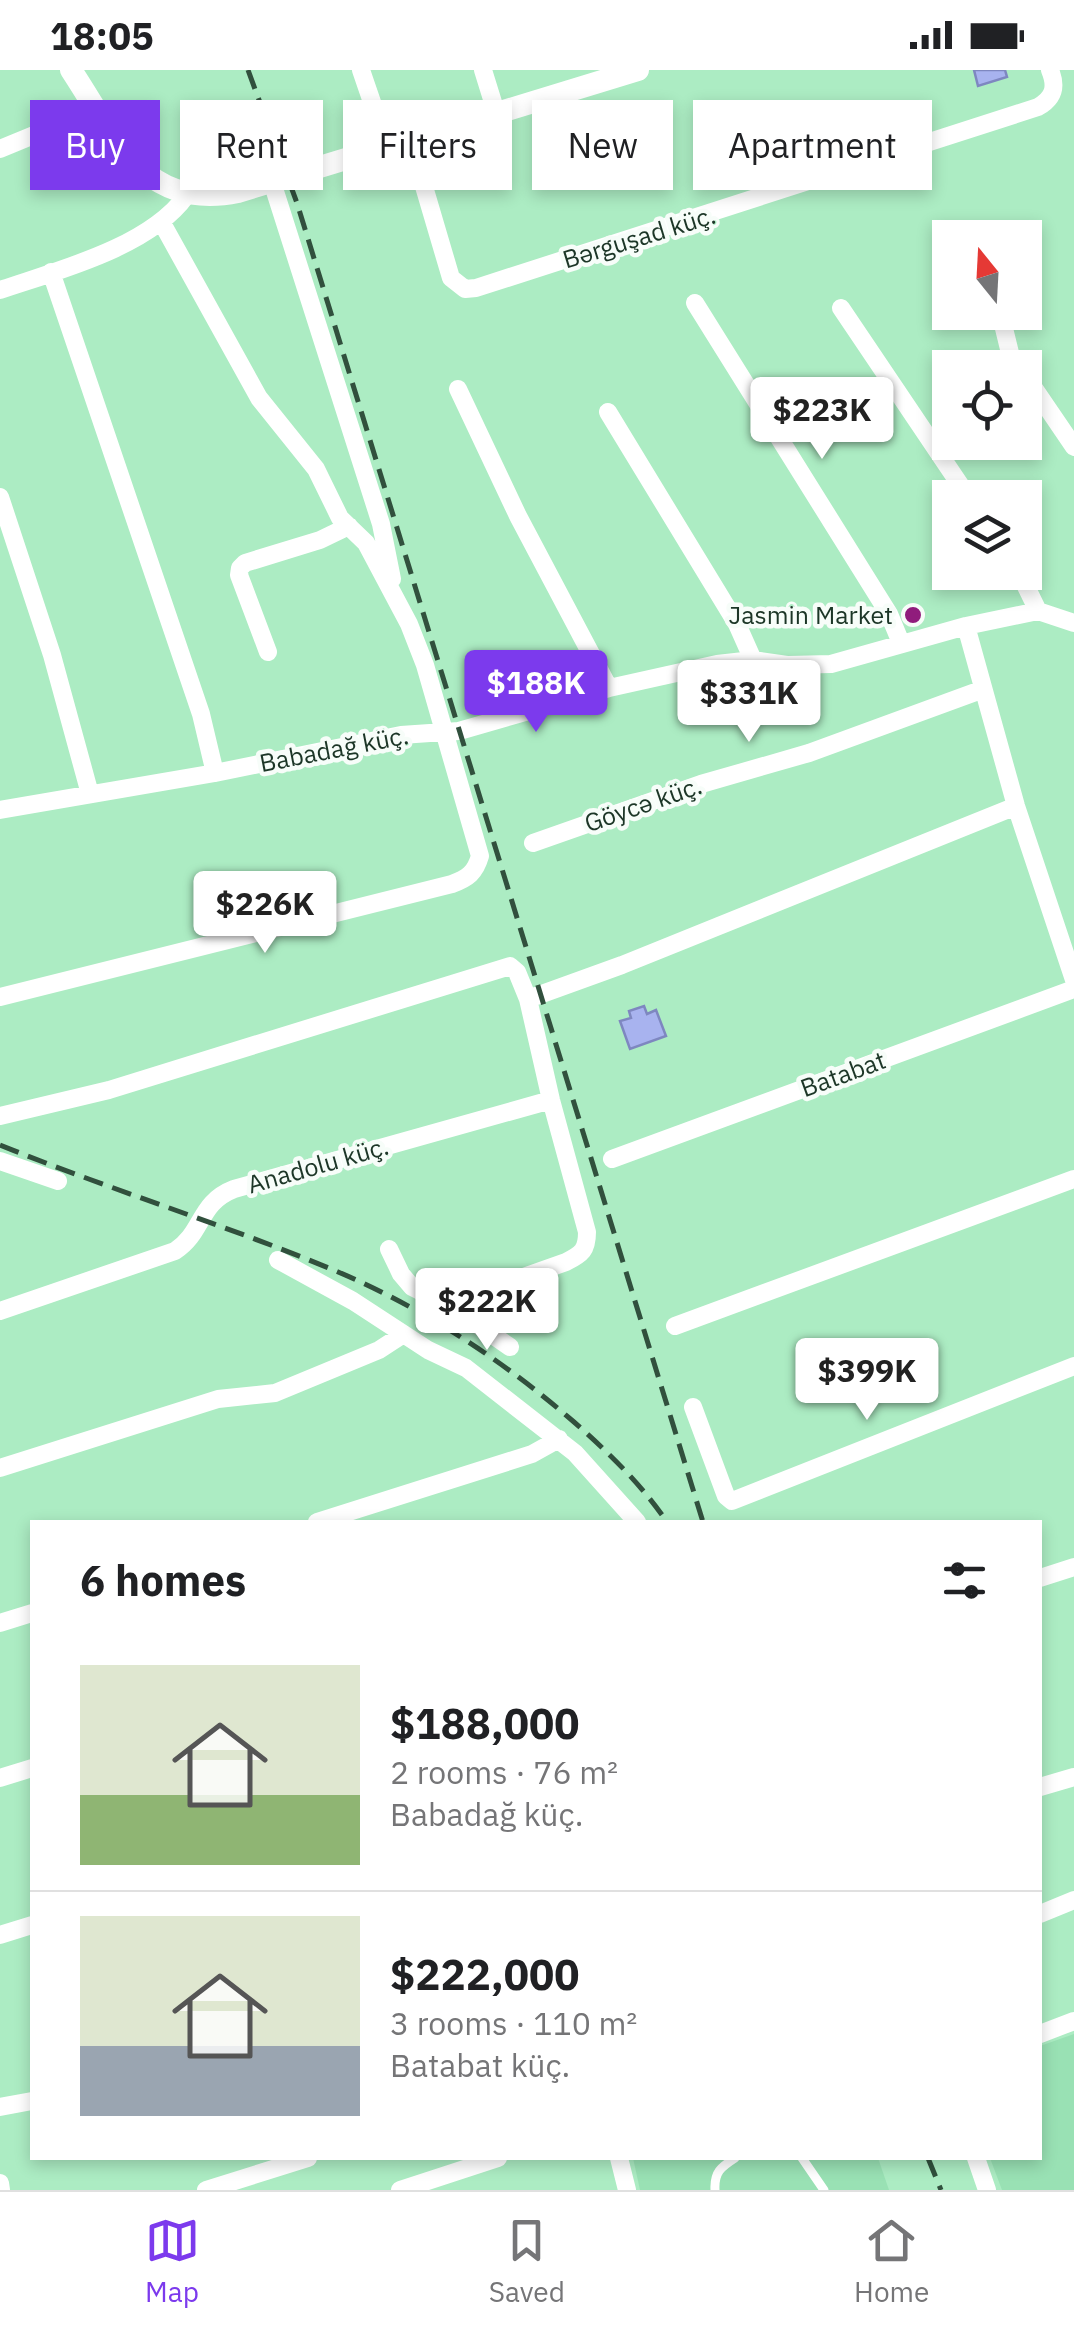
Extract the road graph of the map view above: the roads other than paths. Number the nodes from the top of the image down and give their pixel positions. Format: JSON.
{"nodes":[{"id":1,"x":72,"y":70,"type":"edge"},
{"id":2,"x":361,"y":70,"type":"edge"},
{"id":3,"x":483,"y":70,"type":"edge"},
{"id":4,"x":638,"y":70,"type":"edge"},
{"id":5,"x":1050,"y":70,"type":"edge"},
{"id":6,"x":91,"y":100,"type":"edge"},
{"id":7,"x":371,"y":100,"type":"edge"},
{"id":8,"x":492,"y":100,"type":"edge"},
{"id":9,"x":512,"y":107,"type":"edge"},
{"id":10,"x":30,"y":137,"type":"edge"},
{"id":11,"x":0,"y":149,"type":"edge"},
{"id":12,"x":160,"y":183,"type":"edge"},
{"id":13,"x":242,"y":190,"type":"edge"},
{"id":14,"x":275,"y":190,"type":"edge"},
{"id":15,"x":425,"y":190,"type":"edge"},
{"id":16,"x":186,"y":196,"type":"junction"},
{"id":17,"x":162,"y":224,"type":"junction"},
{"id":18,"x":52,"y":272,"type":"junction"},
{"id":19,"x":0,"y":290,"type":"edge"},
{"id":20,"x":694,"y":303,"type":"dead end"},
{"id":21,"x":841,"y":308,"type":"dead end"},
{"id":22,"x":458,"y":388,"type":"dead end"},
{"id":23,"x":1042,"y":400,"type":"edge"},
{"id":24,"x":608,"y":412,"type":"dead end"},
{"id":25,"x":1074,"y":447,"type":"edge"},
{"id":26,"x":957,"y":480,"type":"edge"},
{"id":27,"x":0,"y":497,"type":"edge"},
{"id":28,"x":349,"y":526,"type":"junction"},
{"id":29,"x":1028,"y":590,"type":"edge"},
{"id":30,"x":395,"y":597,"type":"junction"},
{"id":31,"x":1038,"y":611,"type":"junction"},
{"id":32,"x":1074,"y":623,"type":"edge"},
{"id":33,"x":966,"y":626,"type":"junction"},
{"id":34,"x":901,"y":643,"type":"junction"},
{"id":35,"x":268,"y":652,"type":"dead end"},
{"id":36,"x":753,"y":660,"type":"junction"},
{"id":37,"x":609,"y":688,"type":"junction"},
{"id":38,"x":981,"y":690,"type":"junction"},
{"id":39,"x":445,"y":731,"type":"junction"},
{"id":40,"x":215,"y":773,"type":"junction"},
{"id":41,"x":90,"y":794,"type":"junction"},
{"id":42,"x":1016,"y":806,"type":"junction"},
{"id":43,"x":0,"y":810,"type":"edge"},
{"id":44,"x":533,"y":843,"type":"dead end"},
{"id":45,"x":1074,"y":980,"type":"edge"},
{"id":46,"x":1074,"y":989,"type":"edge"},
{"id":47,"x":0,"y":997,"type":"edge"},
{"id":48,"x":528,"y":999,"type":"junction"},
{"id":49,"x":550,"y":1100,"type":"junction"},
{"id":50,"x":0,"y":1116,"type":"edge"},
{"id":51,"x":612,"y":1158,"type":"dead end"},
{"id":52,"x":0,"y":1161,"type":"edge"},
{"id":53,"x":1074,"y":1179,"type":"edge"},
{"id":54,"x":58,"y":1181,"type":"dead end"},
{"id":55,"x":389,"y":1249,"type":"dead end"},
{"id":56,"x":278,"y":1260,"type":"dead end"},
{"id":57,"x":454,"y":1308,"type":"junction"},
{"id":58,"x":0,"y":1311,"type":"edge"},
{"id":59,"x":675,"y":1326,"type":"dead end"},
{"id":60,"x":402,"y":1334,"type":"junction"},
{"id":61,"x":510,"y":1348,"type":"dead end"},
{"id":62,"x":1074,"y":1366,"type":"edge"},
{"id":63,"x":693,"y":1408,"type":"dead end"},
{"id":64,"x":559,"y":1439,"type":"junction"},
{"id":65,"x":0,"y":1468,"type":"edge"},
{"id":66,"x":322,"y":1520,"type":"edge"},
{"id":67,"x":635,"y":1520,"type":"edge"},
{"id":68,"x":1074,"y":1566,"type":"edge"},
{"id":69,"x":1042,"y":1577,"type":"edge"},
{"id":70,"x":30,"y":1614,"type":"edge"},
{"id":71,"x":0,"y":1624,"type":"edge"},
{"id":72,"x":30,"y":1769,"type":"edge"},
{"id":73,"x":1074,"y":1777,"type":"edge"},
{"id":74,"x":0,"y":1778,"type":"edge"},
{"id":75,"x":1042,"y":1787,"type":"edge"},
{"id":76,"x":1074,"y":1900,"type":"edge"},
{"id":77,"x":1042,"y":1913,"type":"edge"},
{"id":78,"x":30,"y":1927,"type":"edge"},
{"id":79,"x":0,"y":1935,"type":"edge"},
{"id":80,"x":1074,"y":2021,"type":"edge"},
{"id":81,"x":1042,"y":2033,"type":"edge"},
{"id":82,"x":30,"y":2101,"type":"edge"},
{"id":83,"x":0,"y":2107,"type":"edge"},
{"id":84,"x":302,"y":2160,"type":"edge"},
{"id":85,"x":493,"y":2160,"type":"edge"},
{"id":86,"x":620,"y":2160,"type":"edge"},
{"id":87,"x":732,"y":2160,"type":"edge"},
{"id":88,"x":803,"y":2160,"type":"edge"},
{"id":89,"x":977,"y":2160,"type":"edge"},
{"id":90,"x":429,"y":2186,"type":"edge"},
{"id":91,"x":206,"y":2190,"type":"edge"},
{"id":92,"x":400,"y":2190,"type":"edge"},
{"id":93,"x":627,"y":2190,"type":"edge"},
{"id":94,"x":715,"y":2190,"type":"edge"},
{"id":95,"x":824,"y":2190,"type":"edge"},
{"id":96,"x":988,"y":2190,"type":"edge"}],
"edges":[{"from":1,"to":6,"type":"street"},
{"from":2,"to":7,"type":"street"},
{"from":3,"to":8,"type":"street"},
{"from":4,"to":9,"type":"street"},
{"from":5,"to":15,"type":"street","name":"Bərguşad küç."},
{"from":10,"to":11,"type":"street"},
{"from":12,"to":16,"type":"street"},
{"from":13,"to":16,"type":"street"},
{"from":14,"to":30,"type":"street"},
{"from":16,"to":17,"type":"street"},
{"from":17,"to":18,"type":"street"},
{"from":17,"to":28,"type":"street"},
{"from":18,"to":19,"type":"street"},
{"from":18,"to":40,"type":"street"},
{"from":20,"to":34,"type":"street"},
{"from":21,"to":26,"type":"street"},
{"from":22,"to":37,"type":"street"},
{"from":23,"to":25,"type":"street"},
{"from":24,"to":36,"type":"street"},
{"from":27,"to":41,"type":"street"},
{"from":28,"to":30,"type":"street"},
{"from":28,"to":35,"type":"street"},
{"from":29,"to":31,"type":"street"},
{"from":30,"to":39,"type":"street"},
{"from":31,"to":32,"type":"street"},
{"from":31,"to":33,"type":"street","name":"Babadağ küç."},
{"from":33,"to":34,"type":"street","name":"Babadağ küç."},
{"from":33,"to":38,"type":"street"},
{"from":34,"to":36,"type":"street","name":"Babadağ küç."},
{"from":36,"to":37,"type":"street","name":"Babadağ küç."},
{"from":37,"to":39,"type":"street","name":"Babadağ küç."},
{"from":38,"to":42,"type":"street"},
{"from":38,"to":44,"type":"street","name":"Göycə küç."},
{"from":39,"to":40,"type":"street","name":"Babadağ küç."},
{"from":39,"to":47,"type":"street"},
{"from":40,"to":41,"type":"street","name":"Babadağ küç."},
{"from":41,"to":43,"type":"street","name":"Babadağ küç."},
{"from":42,"to":45,"type":"street"},
{"from":42,"to":48,"type":"street"},
{"from":46,"to":51,"type":"street","name":"Batabat"},
{"from":48,"to":49,"type":"street"},
{"from":48,"to":50,"type":"street"},
{"from":49,"to":57,"type":"street"},
{"from":49,"to":58,"type":"street","name":"Anadolu küç."},
{"from":52,"to":54,"type":"street"},
{"from":53,"to":59,"type":"street"},
{"from":55,"to":57,"type":"street"},
{"from":56,"to":60,"type":"street"},
{"from":57,"to":61,"type":"street"},
{"from":60,"to":64,"type":"street"},
{"from":60,"to":65,"type":"street"},
{"from":62,"to":63,"type":"street"},
{"from":64,"to":66,"type":"street"},
{"from":64,"to":67,"type":"street"},
{"from":68,"to":69,"type":"street"},
{"from":70,"to":71,"type":"street"},
{"from":72,"to":74,"type":"street"},
{"from":73,"to":75,"type":"street"},
{"from":76,"to":77,"type":"street"},
{"from":78,"to":79,"type":"street"},
{"from":80,"to":81,"type":"street"},
{"from":82,"to":83,"type":"street"},
{"from":84,"to":91,"type":"street"},
{"from":85,"to":90,"type":"street"},
{"from":86,"to":93,"type":"street"},
{"from":87,"to":94,"type":"lane"},
{"from":88,"to":95,"type":"lane"},
{"from":89,"to":96,"type":"street"},
{"from":90,"to":92,"type":"street"}]}
